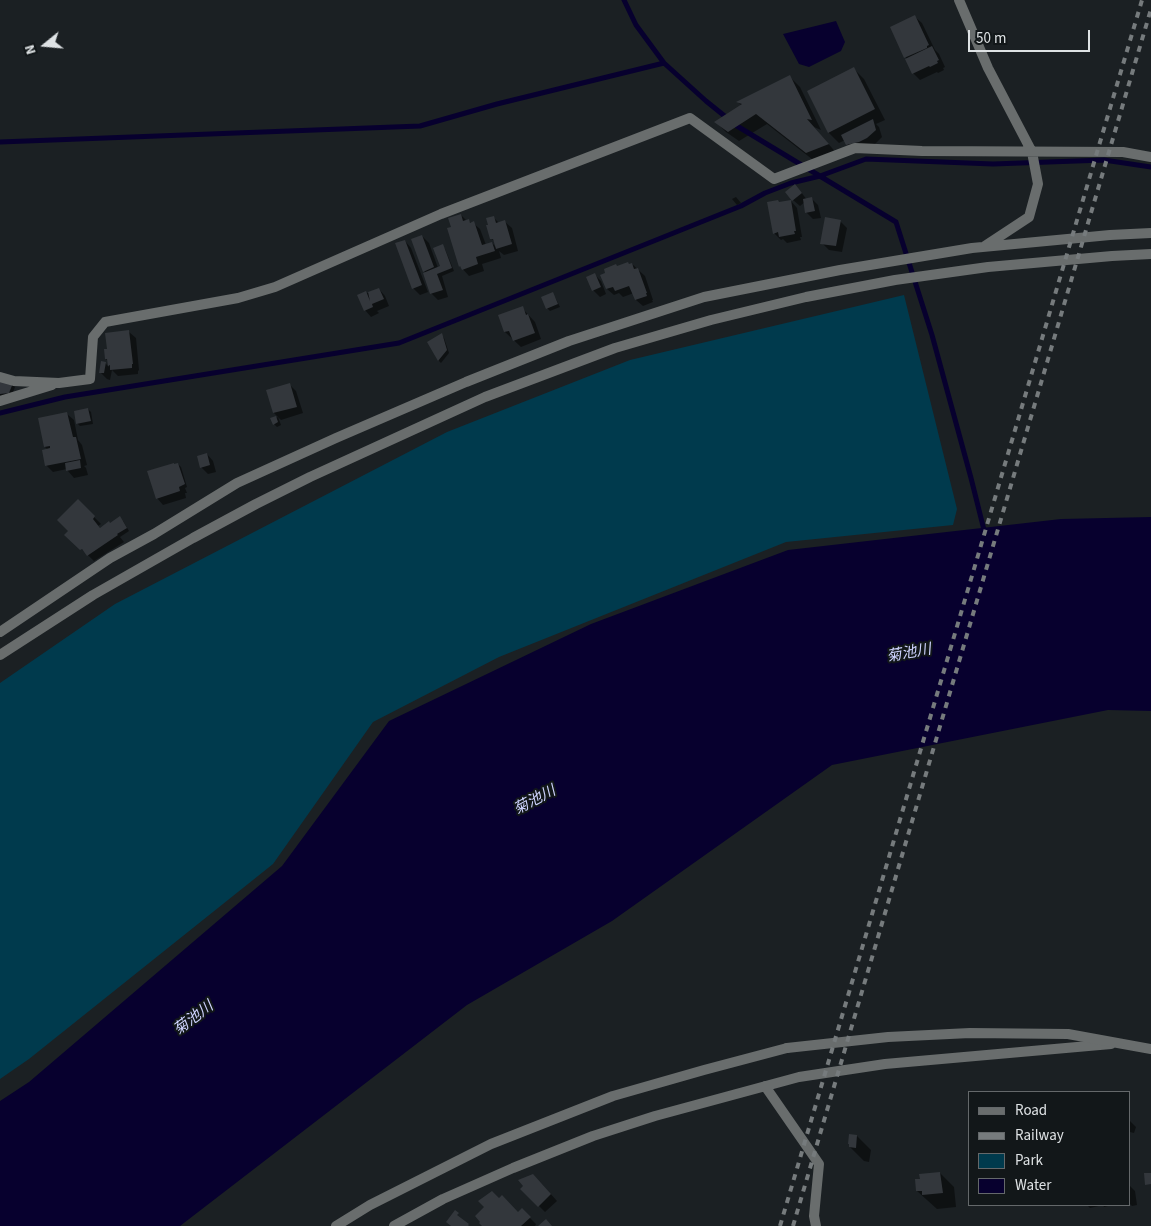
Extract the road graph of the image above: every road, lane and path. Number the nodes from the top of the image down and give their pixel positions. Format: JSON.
{"nodes":[{"id":1,"x":959,"y":0,"type":"edge"},
{"id":2,"x":1032,"y":152,"type":"junction"},
{"id":3,"x":1151,"y":156,"type":"edge"},
{"id":4,"x":1151,"y":233,"type":"edge"},
{"id":5,"x":982,"y":248,"type":"junction"},
{"id":6,"x":1151,"y":254,"type":"edge"},
{"id":7,"x":0,"y":377,"type":"edge"},
{"id":8,"x":59,"y":383,"type":"junction"},
{"id":9,"x":0,"y":401,"type":"edge"},
{"id":10,"x":0,"y":632,"type":"edge"},
{"id":11,"x":0,"y":655,"type":"edge"},
{"id":12,"x":1118,"y":1043,"type":"junction"},
{"id":13,"x":1151,"y":1049,"type":"edge"},
{"id":14,"x":765,"y":1086,"type":"junction"},
{"id":15,"x":336,"y":1226,"type":"edge"},
{"id":16,"x":394,"y":1226,"type":"edge"},
{"id":17,"x":816,"y":1226,"type":"edge"}],
"edges":[{"from":1,"to":2,"type":"street"},
{"from":2,"to":3,"type":"street"},
{"from":2,"to":5,"type":"street"},
{"from":2,"to":8,"type":"street"},
{"from":4,"to":5,"type":"street"},
{"from":5,"to":10,"type":"street"},
{"from":6,"to":11,"type":"street"},
{"from":7,"to":8,"type":"street"},
{"from":8,"to":9,"type":"street"},
{"from":12,"to":13,"type":"street"},
{"from":12,"to":14,"type":"street"},
{"from":12,"to":15,"type":"street"},
{"from":14,"to":16,"type":"street"},
{"from":14,"to":17,"type":"street"}]}
